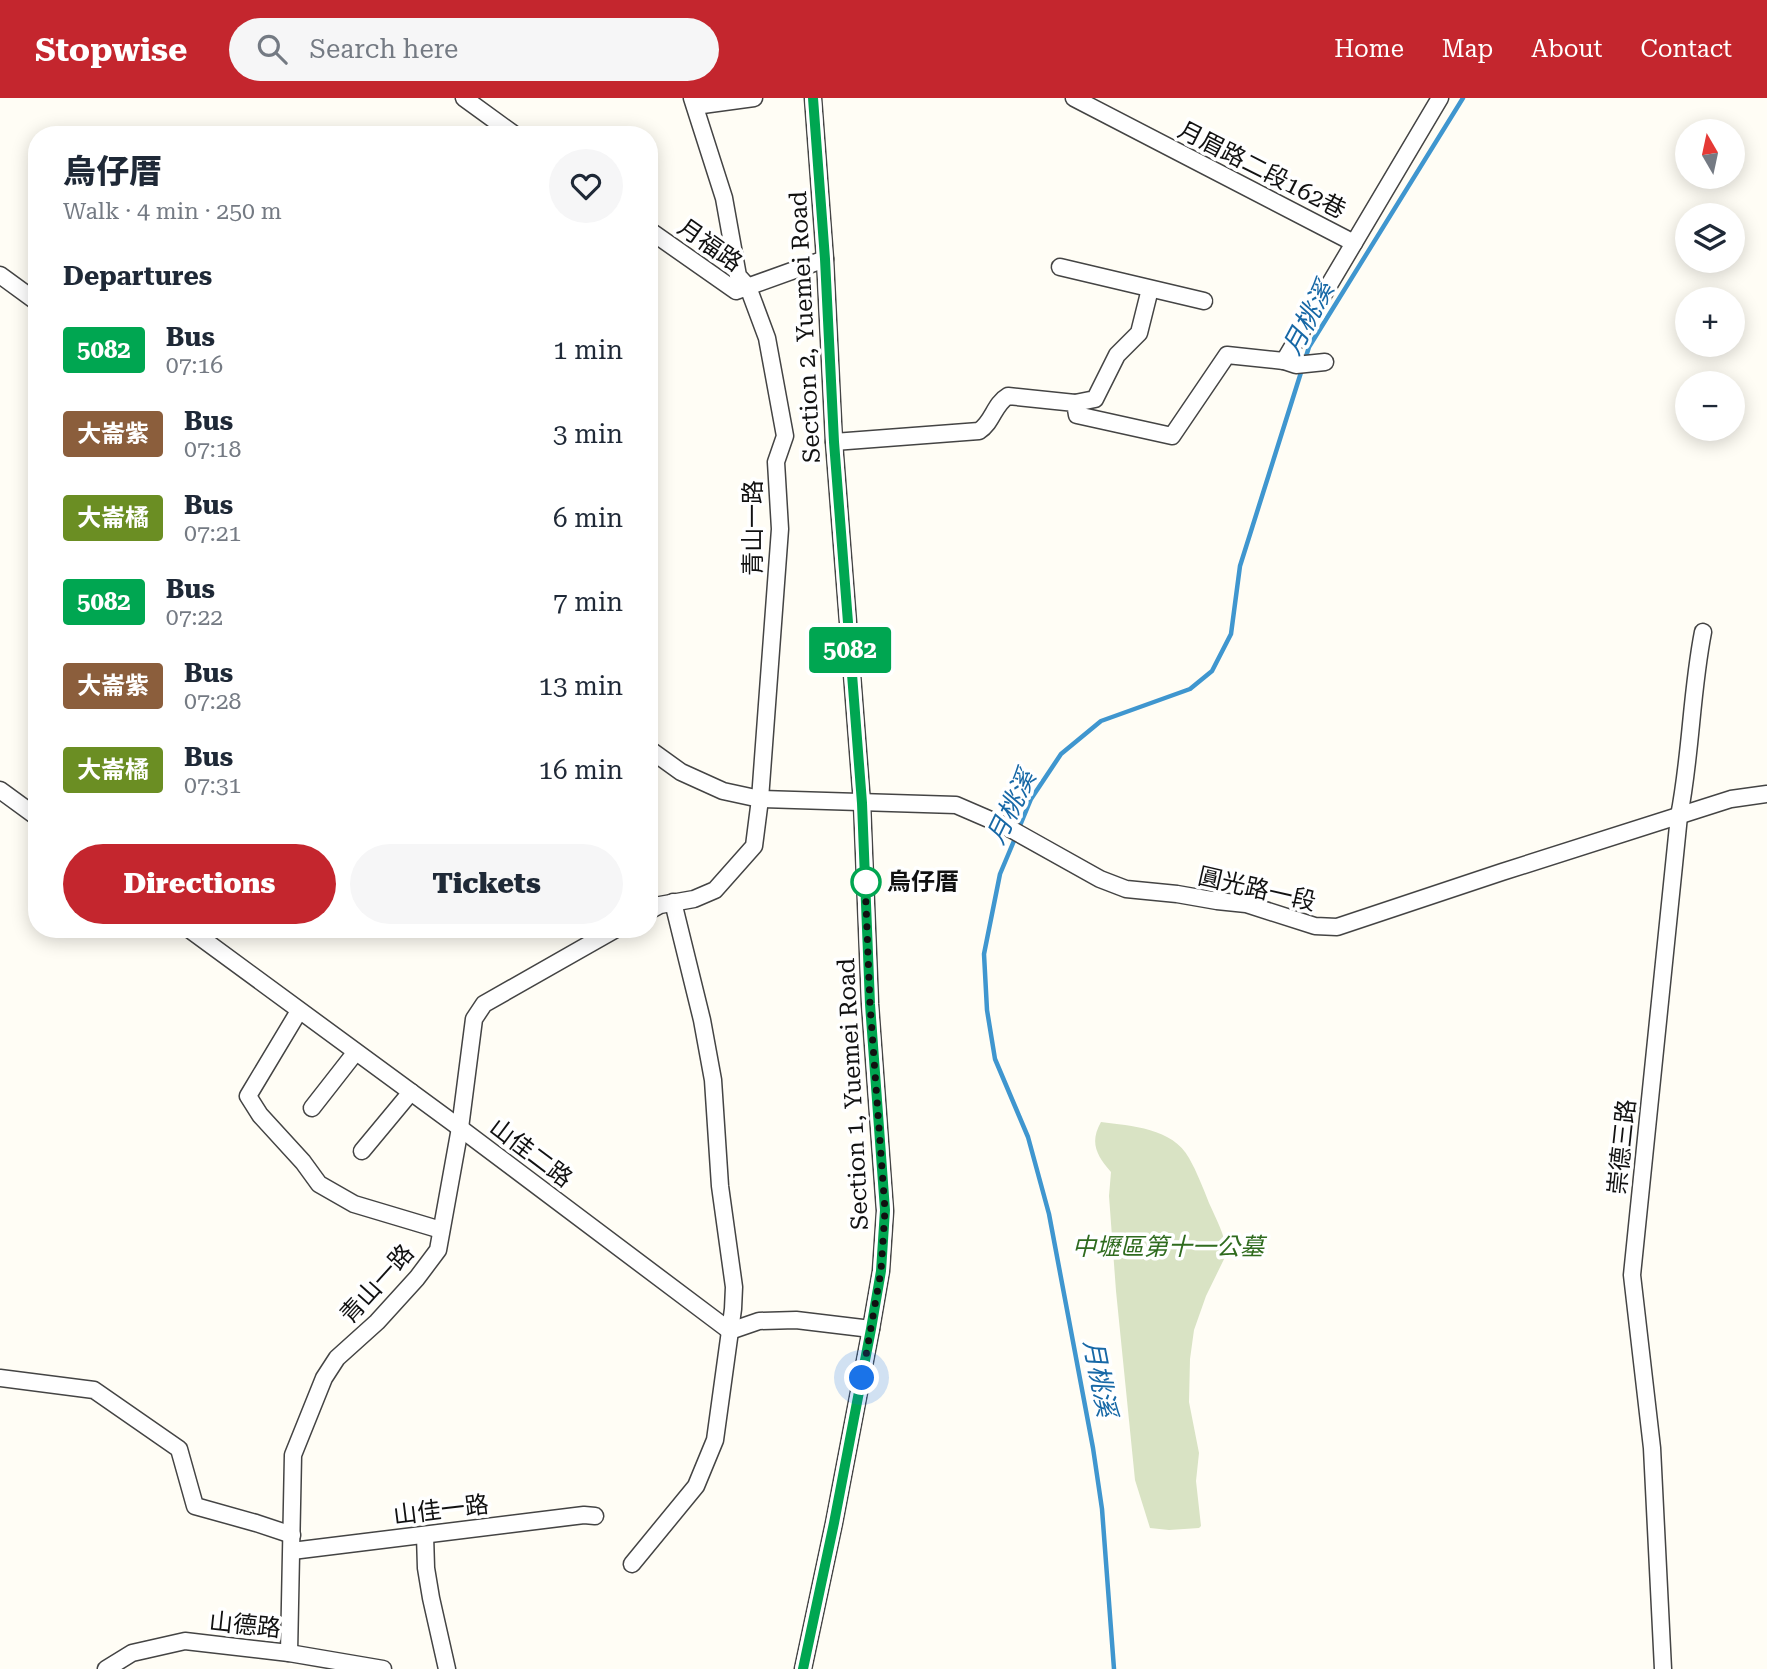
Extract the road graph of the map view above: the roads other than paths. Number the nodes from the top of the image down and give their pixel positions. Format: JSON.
{"nodes":[{"id":1,"x":464,"y":98,"type":"edge"},
{"id":2,"x":754,"y":98,"type":"edge"},
{"id":3,"x":813,"y":98,"type":"edge"},
{"id":4,"x":1074,"y":98,"type":"edge"},
{"id":5,"x":1440,"y":98,"type":"edge"},
{"id":6,"x":694,"y":102,"type":"edge"},
{"id":7,"x":503,"y":126,"type":"edge"},
{"id":8,"x":658,"y":236,"type":"edge"},
{"id":9,"x":1354,"y":243,"type":"junction"},
{"id":10,"x":825,"y":259,"type":"junction"},
{"id":11,"x":1060,"y":267,"type":"dead end"},
{"id":12,"x":0,"y":275,"type":"edge"},
{"id":13,"x":747,"y":287,"type":"junction"},
{"id":14,"x":1150,"y":289,"type":"junction"},
{"id":15,"x":28,"y":295,"type":"edge"},
{"id":16,"x":1204,"y":301,"type":"dead end"},
{"id":17,"x":1325,"y":362,"type":"dead end"},
{"id":18,"x":1290,"y":363,"type":"junction"},
{"id":19,"x":1075,"y":403,"type":"junction"},
{"id":20,"x":834,"y":442,"type":"junction"},
{"id":21,"x":1703,"y":632,"type":"dead end"},
{"id":22,"x":658,"y":755,"type":"edge"},
{"id":23,"x":0,"y":790,"type":"edge"},
{"id":24,"x":1767,"y":794,"type":"edge"},
{"id":25,"x":760,"y":799,"type":"junction"},
{"id":26,"x":862,"y":803,"type":"junction"},
{"id":27,"x":28,"y":810,"type":"edge"},
{"id":28,"x":1679,"y":817,"type":"junction"},
{"id":29,"x":673,"y":902,"type":"junction"},
{"id":30,"x":658,"y":906,"type":"edge"},
{"id":31,"x":201,"y":938,"type":"edge"},
{"id":32,"x":600,"y":938,"type":"edge"},
{"id":33,"x":299,"y":1011,"type":"junction"},
{"id":34,"x":355,"y":1052,"type":"junction"},
{"id":35,"x":411,"y":1092,"type":"junction"},
{"id":36,"x":312,"y":1108,"type":"dead end"},
{"id":37,"x":460,"y":1128,"type":"junction"},
{"id":38,"x":362,"y":1151,"type":"dead end"},
{"id":39,"x":441,"y":1230,"type":"junction"},
{"id":40,"x":871,"y":1329,"type":"junction"},
{"id":41,"x":730,"y":1331,"type":"junction"},
{"id":42,"x":0,"y":1378,"type":"edge"},
{"id":43,"x":595,"y":1516,"type":"dead end"},
{"id":44,"x":425,"y":1535,"type":"junction"},
{"id":45,"x":292,"y":1543,"type":"junction"},
{"id":46,"x":632,"y":1564,"type":"dead end"},
{"id":47,"x":289,"y":1653,"type":"junction"},
{"id":48,"x":106,"y":1669,"type":"edge"},
{"id":49,"x":383,"y":1669,"type":"edge"},
{"id":50,"x":447,"y":1669,"type":"edge"},
{"id":51,"x":803,"y":1669,"type":"edge"},
{"id":52,"x":1663,"y":1669,"type":"edge"}],
"edges":[{"from":1,"to":7,"type":"street"},
{"from":2,"to":6,"type":"street"},
{"from":3,"to":10,"type":"street","name":"Section 2, Yuemei Road"},
{"from":4,"to":9,"type":"street","name":"月眉路二段162巷"},
{"from":5,"to":9,"type":"street"},
{"from":6,"to":13,"type":"street","name":"青山一路"},
{"from":8,"to":13,"type":"street","name":"月福路"},
{"from":9,"to":18,"type":"street"},
{"from":10,"to":13,"type":"street","name":"月福路"},
{"from":10,"to":20,"type":"street","name":"Section 2, Yuemei Road"},
{"from":11,"to":14,"type":"street"},
{"from":12,"to":15,"type":"street"},
{"from":13,"to":25,"type":"street","name":"青山一路"},
{"from":14,"to":16,"type":"street"},
{"from":14,"to":19,"type":"street"},
{"from":17,"to":18,"type":"street"},
{"from":18,"to":19,"type":"street"},
{"from":19,"to":20,"type":"street"},
{"from":20,"to":26,"type":"street","name":"Section 2, Yuemei Road"},
{"from":21,"to":28,"type":"street","name":"崇德三路"},
{"from":22,"to":25,"type":"street","name":"圓光路一段"},
{"from":23,"to":27,"type":"street"},
{"from":24,"to":28,"type":"street","name":"圓光路一段"},
{"from":25,"to":26,"type":"street","name":"圓光路一段"},
{"from":25,"to":29,"type":"street","name":"青山一路"},
{"from":26,"to":28,"type":"street","name":"圓光路一段"},
{"from":26,"to":40,"type":"street","name":"Section 1, Yuemei Road"},
{"from":28,"to":52,"type":"street","name":"崇德三路"},
{"from":29,"to":30,"type":"street","name":"青山一路"},
{"from":29,"to":41,"type":"street"},
{"from":31,"to":33,"type":"street","name":"山佳二路"},
{"from":32,"to":37,"type":"street","name":"青山一路"},
{"from":33,"to":34,"type":"street","name":"山佳二路"},
{"from":33,"to":39,"type":"street"},
{"from":34,"to":35,"type":"street","name":"山佳二路"},
{"from":34,"to":36,"type":"street"},
{"from":35,"to":37,"type":"street","name":"山佳二路"},
{"from":35,"to":38,"type":"street"},
{"from":37,"to":39,"type":"street","name":"青山一路"},
{"from":37,"to":41,"type":"street","name":"山佳二路"},
{"from":39,"to":45,"type":"street","name":"青山一路"},
{"from":40,"to":41,"type":"street"},
{"from":40,"to":51,"type":"street","name":"Section 1, Yuemei Road"},
{"from":41,"to":46,"type":"street"},
{"from":42,"to":45,"type":"street","name":"山佳一路"},
{"from":43,"to":44,"type":"street","name":"山佳一路"},
{"from":44,"to":45,"type":"street","name":"山佳一路"},
{"from":44,"to":50,"type":"street"},
{"from":45,"to":47,"type":"street","name":"青山一路"},
{"from":47,"to":48,"type":"street","name":"山德路"},
{"from":47,"to":49,"type":"street","name":"山德路"}]}
